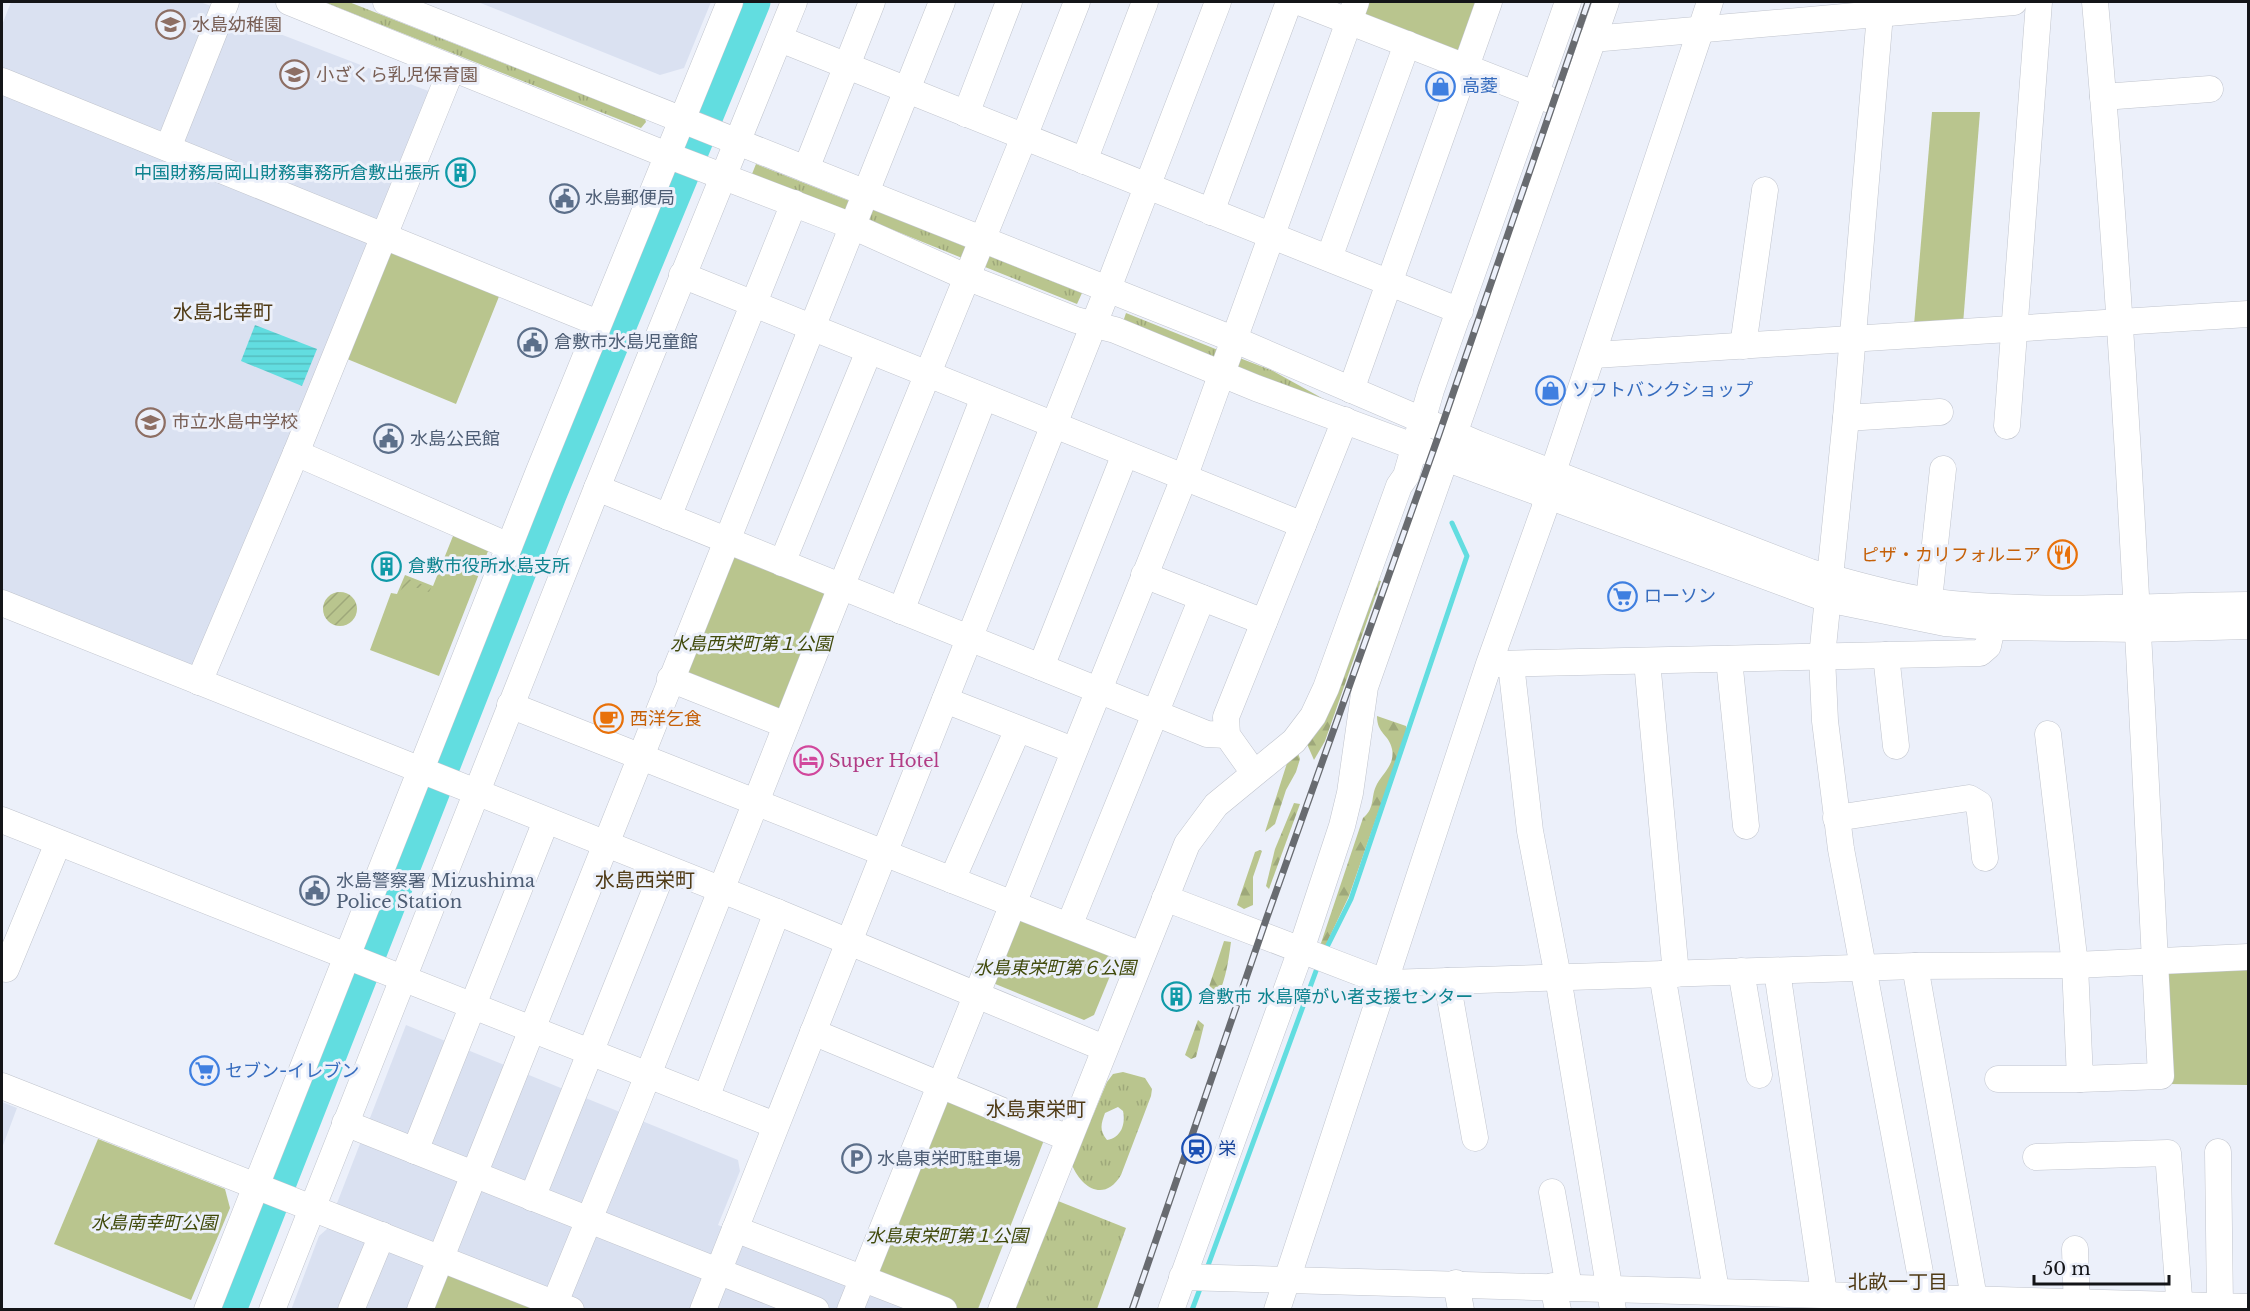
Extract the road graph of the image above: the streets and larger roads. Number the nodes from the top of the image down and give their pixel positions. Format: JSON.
{"nodes":[{"id":1,"x":226,"y":2,"type":"edge"},
{"id":2,"x":289,"y":2,"type":"edge"},
{"id":3,"x":386,"y":2,"type":"edge"},
{"id":4,"x":730,"y":2,"type":"edge"},
{"id":5,"x":794,"y":2,"type":"edge"},
{"id":6,"x":872,"y":2,"type":"edge"},
{"id":7,"x":942,"y":2,"type":"edge"},
{"id":8,"x":1009,"y":2,"type":"edge"},
{"id":9,"x":1077,"y":2,"type":"edge"},
{"id":10,"x":1145,"y":2,"type":"edge"},
{"id":11,"x":1218,"y":2,"type":"edge"},
{"id":12,"x":1289,"y":2,"type":"edge"},
{"id":13,"x":1299,"y":2,"type":"edge"},
{"id":14,"x":1489,"y":2,"type":"edge"},
{"id":15,"x":1568,"y":2,"type":"edge"},
{"id":16,"x":1606,"y":2,"type":"edge"},
{"id":17,"x":1710,"y":2,"type":"edge"},
{"id":18,"x":2014,"y":2,"type":"edge"},
{"id":19,"x":2039,"y":2,"type":"edge"},
{"id":20,"x":2094,"y":2,"type":"edge"},
{"id":21,"x":414,"y":7,"type":"edge"},
{"id":22,"x":1881,"y":8,"type":"edge"},
{"id":23,"x":1353,"y":11,"type":"edge"},
{"id":24,"x":1700,"y":32,"type":"junction"},
{"id":25,"x":780,"y":39,"type":"junction"},
{"id":26,"x":1593,"y":39,"type":"junction"},
{"id":27,"x":1407,"y":44,"type":"junction"},
{"id":28,"x":847,"y":66,"type":"junction"},
{"id":29,"x":1465,"y":67,"type":"junction"},
{"id":30,"x":452,"y":68,"type":"junction"},
{"id":31,"x":2,"y":81,"type":"edge"},
{"id":32,"x":2210,"y":90,"type":"dead end"},
{"id":33,"x":908,"y":91,"type":"junction"},
{"id":34,"x":1536,"y":95,"type":"junction"},
{"id":35,"x":2103,"y":97,"type":"junction"},
{"id":36,"x":1568,"y":107,"type":"junction"},
{"id":37,"x":966,"y":114,"type":"junction"},
{"id":38,"x":697,"y":125,"type":"junction"},
{"id":39,"x":1024,"y":137,"type":"junction"},
{"id":40,"x":738,"y":141,"type":"junction"},
{"id":41,"x":168,"y":148,"type":"junction"},
{"id":42,"x":1084,"y":161,"type":"junction"},
{"id":43,"x":693,"y":164,"type":"junction"},
{"id":44,"x":806,"y":169,"type":"junction"},
{"id":45,"x":1148,"y":186,"type":"junction"},
{"id":46,"x":1765,"y":190,"type":"dead end"},
{"id":47,"x":866,"y":192,"type":"junction"},
{"id":48,"x":794,"y":203,"type":"junction"},
{"id":49,"x":1211,"y":212,"type":"junction"},
{"id":50,"x":852,"y":226,"type":"junction"},
{"id":51,"x":1271,"y":235,"type":"junction"},
{"id":52,"x":384,"y":236,"type":"junction"},
{"id":53,"x":983,"y":239,"type":"junction"},
{"id":54,"x":1329,"y":258,"type":"junction"},
{"id":55,"x":682,"y":275,"type":"junction"},
{"id":56,"x":966,"y":277,"type":"junction"},
{"id":57,"x":1390,"y":282,"type":"junction"},
{"id":58,"x":1107,"y":291,"type":"junction"},
{"id":59,"x":754,"y":304,"type":"junction"},
{"id":60,"x":1460,"y":310,"type":"junction"},
{"id":61,"x":2248,"y":314,"type":"edge"},
{"id":62,"x":598,"y":323,"type":"junction"},
{"id":63,"x":2119,"y":323,"type":"junction"},
{"id":64,"x":1094,"y":325,"type":"junction"},
{"id":65,"x":811,"y":327,"type":"junction"},
{"id":66,"x":2014,"y":330,"type":"junction"},
{"id":67,"x":1233,"y":339,"type":"junction"},
{"id":68,"x":1851,"y":340,"type":"junction"},
{"id":69,"x":1743,"y":346,"type":"junction"},
{"id":70,"x":869,"y":351,"type":"junction"},
{"id":71,"x":1594,"y":355,"type":"junction"},
{"id":72,"x":1222,"y":372,"type":"junction"},
{"id":73,"x":927,"y":374,"type":"junction"},
{"id":74,"x":1351,"y":390,"type":"junction"},
{"id":75,"x":984,"y":397,"type":"junction"},
{"id":76,"x":1940,"y":412,"type":"dead end"},
{"id":77,"x":1846,"y":418,"type":"junction"},
{"id":78,"x":1345,"y":420,"type":"junction"},
{"id":79,"x":1422,"y":420,"type":"junction"},
{"id":80,"x":1054,"y":425,"type":"junction"},
{"id":81,"x":2007,"y":426,"type":"dead end"},
{"id":82,"x":1415,"y":446,"type":"junction"},
{"id":83,"x":1451,"y":446,"type":"junction"},
{"id":84,"x":296,"y":453,"type":"junction"},
{"id":85,"x":1125,"y":454,"type":"junction"},
{"id":86,"x":1943,"y":469,"type":"dead end"},
{"id":87,"x":1184,"y":478,"type":"junction"},
{"id":88,"x":1551,"y":485,"type":"junction"},
{"id":89,"x":597,"y":488,"type":"junction"},
{"id":90,"x":668,"y":517,"type":"junction"},
{"id":91,"x":1303,"y":525,"type":"junction"},
{"id":92,"x":727,"y":540,"type":"junction"},
{"id":93,"x":509,"y":546,"type":"junction"},
{"id":94,"x":782,"y":563,"type":"junction"},
{"id":95,"x":1144,"y":575,"type":"junction"},
{"id":96,"x":841,"y":587,"type":"junction"},
{"id":97,"x":1828,"y":588,"type":"junction"},
{"id":98,"x":1202,"y":598,"type":"junction"},
{"id":99,"x":1929,"y":600,"type":"junction"},
{"id":100,"x":2,"y":603,"type":"edge"},
{"id":101,"x":2248,"y":604,"type":"edge"},
{"id":102,"x":901,"y":611,"type":"junction"},
{"id":103,"x":2138,"y":618,"type":"junction"},
{"id":104,"x":1264,"y":622,"type":"junction"},
{"id":105,"x":2248,"y":626,"type":"edge"},
{"id":106,"x":1992,"y":627,"type":"junction"},
{"id":107,"x":969,"y":639,"type":"junction"},
{"id":108,"x":1886,"y":655,"type":"junction"},
{"id":109,"x":1822,"y":657,"type":"junction"},
{"id":110,"x":1729,"y":659,"type":"junction"},
{"id":111,"x":1647,"y":661,"type":"junction"},
{"id":112,"x":1500,"y":664,"type":"junction"},
{"id":113,"x":1041,"y":667,"type":"junction"},
{"id":114,"x":670,"y":679,"type":"junction"},
{"id":115,"x":199,"y":682,"type":"junction"},
{"id":116,"x":1097,"y":689,"type":"junction"},
{"id":117,"x":945,"y":700,"type":"junction"},
{"id":118,"x":510,"y":705,"type":"junction"},
{"id":119,"x":1157,"y":713,"type":"junction"},
{"id":120,"x":786,"y":725,"type":"junction"},
{"id":121,"x":1018,"y":729,"type":"junction"},
{"id":122,"x":2048,"y":734,"type":"dead end"},
{"id":123,"x":1227,"y":735,"type":"junction"},
{"id":124,"x":1896,"y":746,"type":"dead end"},
{"id":125,"x":1073,"y":750,"type":"junction"},
{"id":126,"x":639,"y":756,"type":"junction"},
{"id":127,"x":426,"y":773,"type":"junction"},
{"id":128,"x":1254,"y":773,"type":"junction"},
{"id":129,"x":465,"y":789,"type":"junction"},
{"id":130,"x":757,"y":802,"type":"junction"},
{"id":131,"x":1836,"y":818,"type":"junction"},
{"id":132,"x":2,"y":820,"type":"edge"},
{"id":133,"x":546,"y":821,"type":"junction"},
{"id":134,"x":1746,"y":826,"type":"dead end"},
{"id":135,"x":58,"y":843,"type":"junction"},
{"id":136,"x":604,"y":844,"type":"junction"},
{"id":137,"x":884,"y":853,"type":"junction"},
{"id":138,"x":1985,"y":858,"type":"dead end"},
{"id":139,"x":664,"y":868,"type":"junction"},
{"id":140,"x":952,"y":880,"type":"junction"},
{"id":141,"x":721,"y":890,"type":"junction"},
{"id":142,"x":1165,"y":898,"type":"junction"},
{"id":143,"x":1013,"y":904,"type":"junction"},
{"id":144,"x":777,"y":912,"type":"junction"},
{"id":145,"x":1069,"y":926,"type":"junction"},
{"id":146,"x":849,"y":942,"type":"junction"},
{"id":147,"x":1300,"y":950,"type":"junction"},
{"id":148,"x":1142,"y":955,"type":"junction"},
{"id":149,"x":2248,"y":957,"type":"edge"},
{"id":150,"x":2155,"y":963,"type":"junction"},
{"id":151,"x":2075,"y":965,"type":"junction"},
{"id":152,"x":1915,"y":966,"type":"junction"},
{"id":153,"x":372,"y":967,"type":"junction"},
{"id":154,"x":1862,"y":968,"type":"junction"},
{"id":155,"x":6,"y":969,"type":"dead end"},
{"id":156,"x":1777,"y":970,"type":"junction"},
{"id":157,"x":1741,"y":971,"type":"junction"},
{"id":158,"x":1669,"y":974,"type":"junction"},
{"id":159,"x":1558,"y":977,"type":"junction"},
{"id":160,"x":1447,"y":981,"type":"junction"},
{"id":161,"x":1387,"y":982,"type":"junction"},
{"id":162,"x":977,"y":994,"type":"junction"},
{"id":163,"x":473,"y":1007,"type":"junction"},
{"id":164,"x":530,"y":1030,"type":"junction"},
{"id":165,"x":813,"y":1032,"type":"junction"},
{"id":166,"x":1104,"y":1048,"type":"junction"},
{"id":167,"x":589,"y":1053,"type":"junction"},
{"id":168,"x":646,"y":1075,"type":"junction"},
{"id":169,"x":1759,"y":1075,"type":"dead end"},
{"id":170,"x":1998,"y":1079,"type":"dead end"},
{"id":171,"x":2080,"y":1079,"type":"junction"},
{"id":172,"x":2,"y":1086,"type":"edge"},
{"id":173,"x":942,"y":1086,"type":"junction"},
{"id":174,"x":706,"y":1098,"type":"junction"},
{"id":175,"x":345,"y":1123,"type":"junction"},
{"id":176,"x":775,"y":1125,"type":"junction"},
{"id":177,"x":1068,"y":1138,"type":"junction"},
{"id":178,"x":1475,"y":1138,"type":"dead end"},
{"id":179,"x":415,"y":1150,"type":"junction"},
{"id":180,"x":2218,"y":1152,"type":"dead end"},
{"id":181,"x":2036,"y":1156,"type":"dead end"},
{"id":182,"x":473,"y":1174,"type":"junction"},
{"id":183,"x":261,"y":1187,"type":"junction"},
{"id":184,"x":1552,"y":1192,"type":"dead end"},
{"id":185,"x":532,"y":1198,"type":"junction"},
{"id":186,"x":302,"y":1203,"type":"junction"},
{"id":187,"x":587,"y":1220,"type":"junction"},
{"id":188,"x":735,"y":1229,"type":"junction"},
{"id":189,"x":382,"y":1235,"type":"junction"},
{"id":190,"x":2076,"y":1249,"type":"dead end"},
{"id":191,"x":440,"y":1258,"type":"junction"},
{"id":192,"x":718,"y":1271,"type":"junction"},
{"id":193,"x":1182,"y":1277,"type":"junction"},
{"id":194,"x":863,"y":1278,"type":"junction"},
{"id":195,"x":1287,"y":1279,"type":"junction"},
{"id":196,"x":1456,"y":1283,"type":"junction"},
{"id":197,"x":1716,"y":1290,"type":"junction"},
{"id":198,"x":1824,"y":1293,"type":"junction"},
{"id":199,"x":1560,"y":1294,"type":"edge"},
{"id":200,"x":1611,"y":1298,"type":"edge"},
{"id":201,"x":1974,"y":1298,"type":"junction"},
{"id":202,"x":1657,"y":1299,"type":"edge"},
{"id":203,"x":1926,"y":1303,"type":"edge"},
{"id":204,"x":2077,"y":1306,"type":"edge"},
{"id":205,"x":559,"y":1307,"type":"edge"},
{"id":206,"x":2220,"y":1307,"type":"junction"},
{"id":207,"x":2248,"y":1307,"type":"edge"},
{"id":208,"x":2180,"y":1308,"type":"edge"},
{"id":209,"x":207,"y":1310,"type":"edge"},
{"id":210,"x":272,"y":1310,"type":"edge"},
{"id":211,"x":351,"y":1310,"type":"edge"},
{"id":212,"x":420,"y":1310,"type":"edge"},
{"id":213,"x":703,"y":1310,"type":"edge"},
{"id":214,"x":816,"y":1310,"type":"edge"},
{"id":215,"x":850,"y":1310,"type":"edge"},
{"id":216,"x":945,"y":1310,"type":"edge"},
{"id":217,"x":1001,"y":1310,"type":"edge"},
{"id":218,"x":1171,"y":1310,"type":"edge"},
{"id":219,"x":1277,"y":1310,"type":"edge"},
{"id":220,"x":1461,"y":1310,"type":"edge"}],
"edges":[{"from":1,"to":41,"type":"street"},
{"from":2,"to":30,"type":"street"},
{"from":3,"to":21,"type":"street"},
{"from":4,"to":38,"type":"street"},
{"from":5,"to":25,"type":"street"},
{"from":6,"to":28,"type":"street"},
{"from":7,"to":33,"type":"street"},
{"from":8,"to":37,"type":"street"},
{"from":9,"to":39,"type":"street"},
{"from":10,"to":42,"type":"street"},
{"from":11,"to":45,"type":"street"},
{"from":12,"to":49,"type":"street"},
{"from":13,"to":23,"type":"street"},
{"from":14,"to":29,"type":"street"},
{"from":15,"to":34,"type":"street"},
{"from":16,"to":26,"type":"street"},
{"from":17,"to":24,"type":"street"},
{"from":18,"to":22,"type":"street"},
{"from":19,"to":66,"type":"street"},
{"from":20,"to":35,"type":"street"},
{"from":21,"to":38,"type":"street"},
{"from":22,"to":24,"type":"street"},
{"from":22,"to":68,"type":"street"},
{"from":23,"to":27,"type":"street"},
{"from":23,"to":51,"type":"street"},
{"from":24,"to":26,"type":"street"},
{"from":24,"to":71,"type":"street"},
{"from":25,"to":28,"type":"street"},
{"from":25,"to":40,"type":"street"},
{"from":26,"to":36,"type":"street"},
{"from":27,"to":29,"type":"street"},
{"from":27,"to":54,"type":"street"},
{"from":28,"to":33,"type":"street"},
{"from":28,"to":44,"type":"street"},
{"from":29,"to":34,"type":"street"},
{"from":29,"to":57,"type":"street"},
{"from":30,"to":43,"type":"street"},
{"from":30,"to":52,"type":"street"},
{"from":31,"to":41,"type":"street"},
{"from":32,"to":35,"type":"street"},
{"from":33,"to":37,"type":"street"},
{"from":33,"to":47,"type":"street"},
{"from":34,"to":36,"type":"street"},
{"from":34,"to":60,"type":"street"},
{"from":35,"to":63,"type":"street"},
{"from":36,"to":83,"type":"street"},
{"from":37,"to":39,"type":"street"},
{"from":38,"to":40,"type":"street"},
{"from":38,"to":43,"type":"street"},
{"from":39,"to":42,"type":"street"},
{"from":39,"to":53,"type":"street"},
{"from":40,"to":43,"type":"street"},
{"from":40,"to":44,"type":"street"},
{"from":41,"to":52,"type":"street"},
{"from":42,"to":45,"type":"street"},
{"from":43,"to":48,"type":"street"},
{"from":43,"to":55,"type":"street"},
{"from":43,"to":62,"type":"street"},
{"from":44,"to":47,"type":"street"},
{"from":45,"to":49,"type":"street"},
{"from":45,"to":58,"type":"street"},
{"from":46,"to":69,"type":"street"},
{"from":47,"to":50,"type":"street"},
{"from":47,"to":53,"type":"street"},
{"from":48,"to":50,"type":"street"},
{"from":48,"to":59,"type":"street"},
{"from":49,"to":51,"type":"street"},
{"from":50,"to":56,"type":"street"},
{"from":50,"to":65,"type":"street"},
{"from":51,"to":54,"type":"street"},
{"from":51,"to":67,"type":"street"},
{"from":52,"to":62,"type":"street"},
{"from":52,"to":84,"type":"street"},
{"from":53,"to":56,"type":"street"},
{"from":53,"to":58,"type":"street"},
{"from":54,"to":57,"type":"street"},
{"from":55,"to":59,"type":"street"},
{"from":55,"to":89,"type":"street"},
{"from":56,"to":64,"type":"street"},
{"from":56,"to":73,"type":"street"},
{"from":57,"to":60,"type":"street"},
{"from":57,"to":74,"type":"street"},
{"from":58,"to":64,"type":"street"},
{"from":58,"to":67,"type":"street"},
{"from":59,"to":65,"type":"street"},
{"from":59,"to":90,"type":"street"},
{"from":60,"to":79,"type":"street"},
{"from":61,"to":63,"type":"street"},
{"from":62,"to":93,"type":"street"},
{"from":63,"to":66,"type":"street"},
{"from":63,"to":103,"type":"street"},
{"from":64,"to":72,"type":"street"},
{"from":64,"to":80,"type":"street"},
{"from":65,"to":70,"type":"street"},
{"from":65,"to":92,"type":"street"},
{"from":66,"to":68,"type":"street"},
{"from":66,"to":81,"type":"street"},
{"from":67,"to":72,"type":"street"},
{"from":67,"to":74,"type":"street"},
{"from":68,"to":69,"type":"street"},
{"from":68,"to":77,"type":"street"},
{"from":69,"to":71,"type":"street"},
{"from":70,"to":73,"type":"street"},
{"from":70,"to":94,"type":"street"},
{"from":71,"to":88,"type":"street"},
{"from":72,"to":78,"type":"street"},
{"from":72,"to":87,"type":"street"},
{"from":73,"to":75,"type":"street"},
{"from":73,"to":96,"type":"street"},
{"from":74,"to":79,"type":"street"},
{"from":75,"to":80,"type":"street"},
{"from":75,"to":102,"type":"street"},
{"from":76,"to":77,"type":"street"},
{"from":77,"to":97,"type":"street"},
{"from":78,"to":82,"type":"street"},
{"from":78,"to":91,"type":"street"},
{"from":79,"to":82,"type":"street"},
{"from":79,"to":83,"type":"street"},
{"from":80,"to":85,"type":"street"},
{"from":80,"to":107,"type":"street"},
{"from":82,"to":83,"type":"street"},
{"from":82,"to":128,"type":"street"},
{"from":83,"to":88,"type":"street"},
{"from":83,"to":147,"type":"street"},
{"from":84,"to":93,"type":"street"},
{"from":84,"to":115,"type":"street"},
{"from":85,"to":87,"type":"street"},
{"from":85,"to":113,"type":"street"},
{"from":86,"to":99,"type":"street"},
{"from":87,"to":91,"type":"street"},
{"from":87,"to":95,"type":"street"},
{"from":88,"to":97,"type":"street"},
{"from":88,"to":112,"type":"street"},
{"from":89,"to":90,"type":"street"},
{"from":89,"to":118,"type":"street"},
{"from":90,"to":92,"type":"street"},
{"from":91,"to":104,"type":"street"},
{"from":92,"to":94,"type":"street"},
{"from":92,"to":114,"type":"street"},
{"from":93,"to":127,"type":"street"},
{"from":94,"to":96,"type":"street"},
{"from":95,"to":98,"type":"street"},
{"from":95,"to":116,"type":"street"},
{"from":96,"to":102,"type":"street"},
{"from":96,"to":120,"type":"street"},
{"from":97,"to":99,"type":"street"},
{"from":97,"to":106,"type":"street"},
{"from":97,"to":109,"type":"street"},
{"from":98,"to":104,"type":"street"},
{"from":98,"to":119,"type":"street"},
{"from":99,"to":103,"type":"street"},
{"from":100,"to":115,"type":"street"},
{"from":101,"to":103,"type":"street"},
{"from":102,"to":107,"type":"street"},
{"from":103,"to":105,"type":"street"},
{"from":103,"to":106,"type":"street"},
{"from":103,"to":150,"type":"street"},
{"from":104,"to":123,"type":"street"},
{"from":106,"to":108,"type":"street"},
{"from":107,"to":113,"type":"street"},
{"from":107,"to":117,"type":"street"},
{"from":108,"to":109,"type":"street"},
{"from":108,"to":124,"type":"street"},
{"from":109,"to":110,"type":"street"},
{"from":109,"to":131,"type":"street"},
{"from":110,"to":111,"type":"street"},
{"from":110,"to":134,"type":"street"},
{"from":111,"to":112,"type":"street"},
{"from":111,"to":158,"type":"street"},
{"from":112,"to":159,"type":"street"},
{"from":112,"to":161,"type":"street"},
{"from":113,"to":116,"type":"street"},
{"from":114,"to":120,"type":"street"},
{"from":114,"to":126,"type":"street"},
{"from":115,"to":127,"type":"street"},
{"from":116,"to":119,"type":"street"},
{"from":116,"to":125,"type":"street"},
{"from":117,"to":121,"type":"street"},
{"from":117,"to":137,"type":"street"},
{"from":118,"to":126,"type":"street"},
{"from":118,"to":129,"type":"street"},
{"from":119,"to":123,"type":"street"},
{"from":119,"to":145,"type":"street"},
{"from":120,"to":130,"type":"street"},
{"from":121,"to":125,"type":"street"},
{"from":121,"to":140,"type":"street"},
{"from":122,"to":151,"type":"street"},
{"from":123,"to":128,"type":"street"},
{"from":125,"to":143,"type":"street"},
{"from":126,"to":130,"type":"street"},
{"from":126,"to":136,"type":"street"},
{"from":127,"to":129,"type":"street"},
{"from":127,"to":153,"type":"street"},
{"from":128,"to":142,"type":"street"},
{"from":129,"to":133,"type":"street"},
{"from":129,"to":153,"type":"street"},
{"from":130,"to":137,"type":"street"},
{"from":130,"to":141,"type":"street"},
{"from":131,"to":138,"type":"street"},
{"from":131,"to":154,"type":"street"},
{"from":132,"to":135,"type":"street"},
{"from":133,"to":136,"type":"street"},
{"from":133,"to":163,"type":"street"},
{"from":135,"to":153,"type":"street"},
{"from":135,"to":155,"type":"street"},
{"from":136,"to":139,"type":"street"},
{"from":136,"to":164,"type":"street"},
{"from":137,"to":140,"type":"street"},
{"from":137,"to":146,"type":"street"},
{"from":139,"to":141,"type":"street"},
{"from":139,"to":167,"type":"street"},
{"from":140,"to":143,"type":"street"},
{"from":141,"to":144,"type":"street"},
{"from":141,"to":168,"type":"street"},
{"from":142,"to":147,"type":"street"},
{"from":142,"to":148,"type":"street"},
{"from":143,"to":145,"type":"street"},
{"from":143,"to":162,"type":"street"},
{"from":144,"to":146,"type":"street"},
{"from":144,"to":174,"type":"street"},
{"from":145,"to":148,"type":"street"},
{"from":146,"to":162,"type":"street"},
{"from":146,"to":165,"type":"street"},
{"from":147,"to":161,"type":"street"},
{"from":147,"to":193,"type":"street"},
{"from":148,"to":166,"type":"street"},
{"from":149,"to":150,"type":"street"},
{"from":150,"to":151,"type":"street"},
{"from":150,"to":171,"type":"street"},
{"from":151,"to":152,"type":"street"},
{"from":151,"to":171,"type":"street"},
{"from":152,"to":154,"type":"street"},
{"from":152,"to":201,"type":"street"},
{"from":153,"to":163,"type":"street"},
{"from":153,"to":175,"type":"street"},
{"from":153,"to":183,"type":"street"},
{"from":154,"to":156,"type":"street"},
{"from":154,"to":203,"type":"street"},
{"from":156,"to":157,"type":"street"},
{"from":156,"to":198,"type":"street"},
{"from":157,"to":158,"type":"street"},
{"from":157,"to":169,"type":"street"},
{"from":158,"to":159,"type":"street"},
{"from":158,"to":197,"type":"street"},
{"from":159,"to":160,"type":"street"},
{"from":159,"to":200,"type":"street"},
{"from":160,"to":161,"type":"street"},
{"from":160,"to":178,"type":"street"},
{"from":161,"to":195,"type":"street"},
{"from":162,"to":166,"type":"street"},
{"from":162,"to":173,"type":"street"},
{"from":163,"to":164,"type":"street"},
{"from":163,"to":179,"type":"street"},
{"from":164,"to":167,"type":"street"},
{"from":164,"to":182,"type":"street"},
{"from":165,"to":173,"type":"street"},
{"from":165,"to":176,"type":"street"},
{"from":166,"to":177,"type":"street"},
{"from":167,"to":168,"type":"street"},
{"from":167,"to":185,"type":"street"},
{"from":168,"to":174,"type":"street"},
{"from":168,"to":187,"type":"street"},
{"from":170,"to":171,"type":"street"},
{"from":172,"to":183,"type":"street"},
{"from":173,"to":177,"type":"street"},
{"from":173,"to":194,"type":"street"},
{"from":174,"to":176,"type":"street"},
{"from":175,"to":179,"type":"street"},
{"from":175,"to":186,"type":"street"},
{"from":176,"to":188,"type":"street"},
{"from":177,"to":217,"type":"street"},
{"from":179,"to":182,"type":"street"},
{"from":180,"to":206,"type":"street"},
{"from":181,"to":208,"type":"street"},
{"from":182,"to":185,"type":"street"},
{"from":182,"to":191,"type":"street"},
{"from":183,"to":186,"type":"street"},
{"from":183,"to":209,"type":"street"},
{"from":184,"to":199,"type":"street"},
{"from":185,"to":187,"type":"street"},
{"from":186,"to":189,"type":"street"},
{"from":186,"to":210,"type":"street"},
{"from":187,"to":192,"type":"street"},
{"from":187,"to":205,"type":"street"},
{"from":188,"to":192,"type":"street"},
{"from":188,"to":194,"type":"street"},
{"from":189,"to":191,"type":"street"},
{"from":189,"to":211,"type":"street"},
{"from":190,"to":204,"type":"street"},
{"from":191,"to":205,"type":"street"},
{"from":191,"to":212,"type":"street"},
{"from":192,"to":213,"type":"street"},
{"from":192,"to":214,"type":"street"},
{"from":193,"to":195,"type":"street"},
{"from":193,"to":218,"type":"street"},
{"from":194,"to":215,"type":"street"},
{"from":194,"to":216,"type":"street"},
{"from":195,"to":196,"type":"street"},
{"from":195,"to":219,"type":"street"},
{"from":196,"to":199,"type":"street"},
{"from":196,"to":220,"type":"street"},
{"from":197,"to":198,"type":"street"},
{"from":197,"to":202,"type":"street"},
{"from":198,"to":203,"type":"street"},
{"from":199,"to":200,"type":"street"},
{"from":200,"to":202,"type":"street"},
{"from":201,"to":203,"type":"street"},
{"from":201,"to":204,"type":"street"},
{"from":204,"to":208,"type":"street"},
{"from":206,"to":207,"type":"street"},
{"from":206,"to":208,"type":"street"}]}
